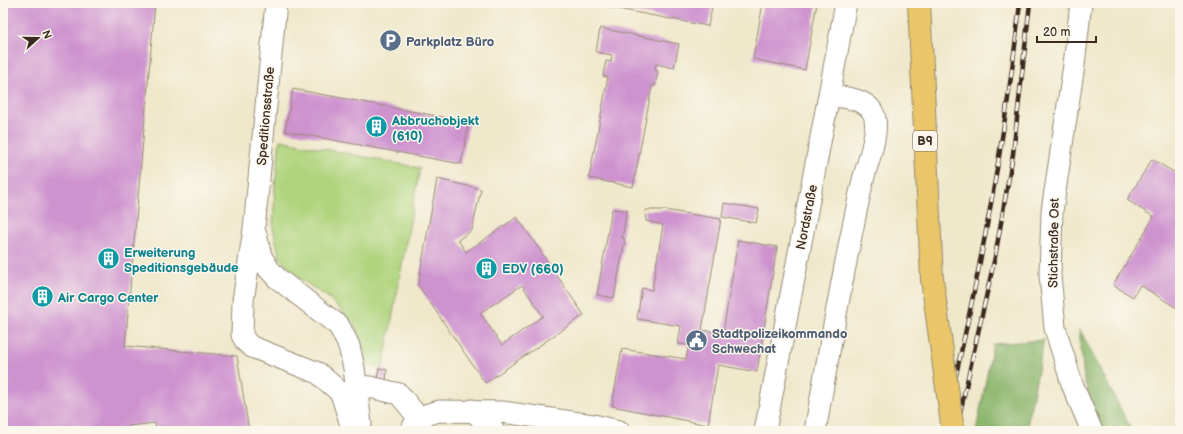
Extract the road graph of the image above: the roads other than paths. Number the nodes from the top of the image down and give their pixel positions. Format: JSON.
{"nodes":[{"id":1,"x":276,"y":3,"type":"edge"},
{"id":2,"x":846,"y":3,"type":"edge"},
{"id":3,"x":919,"y":3,"type":"edge"},
{"id":4,"x":1081,"y":3,"type":"edge"},
{"id":5,"x":829,"y":95,"type":"junction"},
{"id":6,"x":254,"y":229,"type":"junction"},
{"id":7,"x":356,"y":386,"type":"junction"},
{"id":8,"x":472,"y":410,"type":"junction"},
{"id":9,"x":414,"y":424,"type":"edge"},
{"id":10,"x":353,"y":431,"type":"edge"},
{"id":11,"x":362,"y":431,"type":"edge"},
{"id":12,"x":494,"y":431,"type":"edge"},
{"id":13,"x":619,"y":431,"type":"edge"},
{"id":14,"x":765,"y":431,"type":"edge"},
{"id":15,"x":815,"y":431,"type":"edge"},
{"id":16,"x":953,"y":431,"type":"edge"},
{"id":17,"x":1092,"y":431,"type":"edge"}],
"edges":[{"from":1,"to":6,"type":"street","name":"Speditionsstraße"},
{"from":2,"to":5,"type":"street","name":"Nordstraße"},
{"from":3,"to":16,"type":"main road","number":"B9","bridge":true},
{"from":4,"to":17,"type":"street","name":"Stichstraße Ost"},
{"from":5,"to":14,"type":"street","name":"Nordstraße"},
{"from":5,"to":15,"type":"street"},
{"from":6,"to":7,"type":"street","name":"Speditionsstraße"},
{"from":6,"to":10,"type":"street","name":"Speditionsstraße"},
{"from":7,"to":9,"type":"street"},
{"from":7,"to":11,"type":"street","name":"Speditionsstraße"},
{"from":8,"to":9,"type":"street"},
{"from":8,"to":12,"type":"street"},
{"from":8,"to":13,"type":"street"}]}
